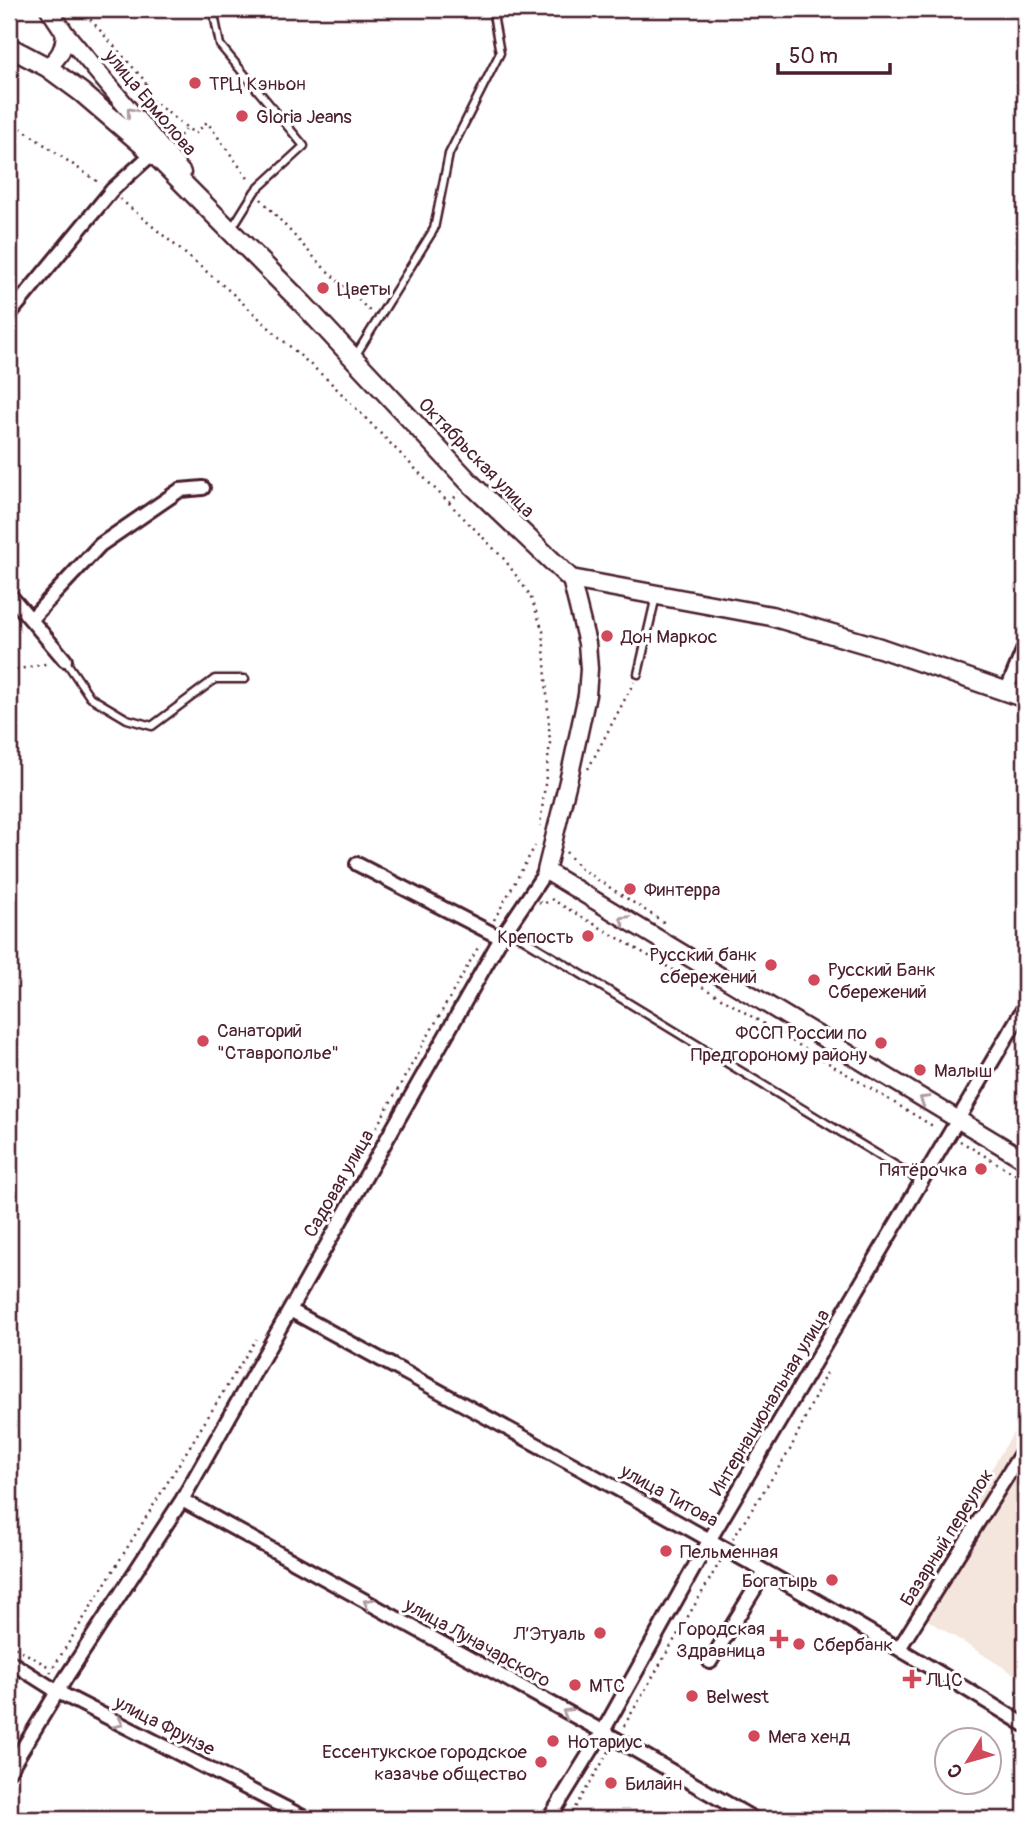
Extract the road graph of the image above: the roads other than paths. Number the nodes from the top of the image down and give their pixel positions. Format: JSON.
{"nodes":[{"id":1,"x":50,"y":9,"type":"edge"},
{"id":2,"x":213,"y":9,"type":"edge"},
{"id":3,"x":492,"y":9,"type":"edge"},
{"id":4,"x":65,"y":33,"type":"junction"},
{"id":5,"x":9,"y":47,"type":"edge"},
{"id":6,"x":47,"y":67,"type":"junction"},
{"id":7,"x":153,"y":153,"type":"junction"},
{"id":8,"x":227,"y":225,"type":"junction"},
{"id":9,"x":9,"y":315,"type":"edge"},
{"id":10,"x":354,"y":358,"type":"junction"},
{"id":11,"x":203,"y":488,"type":"dead end"},
{"id":12,"x":571,"y":579,"type":"junction"},
{"id":13,"x":9,"y":594,"type":"edge"},
{"id":14,"x":657,"y":594,"type":"junction"},
{"id":15,"x":31,"y":620,"type":"junction"},
{"id":16,"x":1025,"y":646,"type":"edge"},
{"id":17,"x":65,"y":660,"type":"joint"},
{"id":18,"x":638,"y":674,"type":"road end"},
{"id":19,"x":245,"y":679,"type":"dead end"},
{"id":20,"x":1006,"y":692,"type":"junction"},
{"id":21,"x":1025,"y":698,"type":"edge"},
{"id":22,"x":357,"y":864,"type":"dead end"},
{"id":23,"x":546,"y":872,"type":"junction"},
{"id":24,"x":504,"y":934,"type":"junction"},
{"id":25,"x":1025,"y":1006,"type":"edge"},
{"id":26,"x":964,"y":1124,"type":"junction"},
{"id":27,"x":1025,"y":1160,"type":"edge"},
{"id":28,"x":922,"y":1181,"type":"junction"},
{"id":29,"x":290,"y":1310,"type":"junction"},
{"id":30,"x":1025,"y":1447,"type":"edge"},
{"id":31,"x":182,"y":1500,"type":"junction"},
{"id":32,"x":710,"y":1539,"type":"junction"},
{"id":33,"x":765,"y":1572,"type":"junction"},
{"id":34,"x":900,"y":1647,"type":"junction"},
{"id":35,"x":9,"y":1661,"type":"edge"},
{"id":36,"x":710,"y":1662,"type":"dead end"},
{"id":37,"x":58,"y":1692,"type":"junction"},
{"id":38,"x":1025,"y":1725,"type":"edge"},
{"id":39,"x":602,"y":1732,"type":"junction"},
{"id":40,"x":9,"y":1771,"type":"edge"},
{"id":41,"x":307,"y":1819,"type":"edge"},
{"id":42,"x":549,"y":1819,"type":"edge"},
{"id":43,"x":754,"y":1819,"type":"edge"}],
"edges":[{"from":1,"to":4,"type":"street","name":"улица Ермолова"},
{"from":2,"to":8,"type":"lane"},
{"from":3,"to":10,"type":"lane"},
{"from":4,"to":6,"type":"street"},
{"from":8,"to":4,"type":"street","name":"улица Ермолова","one_way":true},
{"from":5,"to":6,"type":"main road","name":"Октябрьская улица"},
{"from":6,"to":7,"type":"main road","name":"Октябрьская улица"},
{"from":7,"to":8,"type":"main road","name":"Октябрьская улица"},
{"from":7,"to":9,"type":"street"},
{"from":8,"to":10,"type":"main road","name":"Октябрьская улица"},
{"from":10,"to":12,"type":"main road","name":"Октябрьская улица"},
{"from":11,"to":15,"type":"street"},
{"from":12,"to":14,"type":"main road"},
{"from":12,"to":23,"type":"street","name":"Садовая улица"},
{"from":13,"to":15,"type":"street"},
{"from":14,"to":18,"type":"lane"},
{"from":14,"to":20,"type":"main road"},
{"from":15,"to":17,"type":"street"},
{"from":16,"to":20,"type":"street"},
{"from":17,"to":19,"type":"lane"},
{"from":20,"to":21,"type":"main road"},
{"from":22,"to":24,"type":"street"},
{"from":23,"to":24,"type":"street","name":"Садовая улица"},
{"from":26,"to":23,"type":"street","one_way":true},
{"from":24,"to":28,"type":"lane"},
{"from":24,"to":29,"type":"street","name":"Садовая улица"},
{"from":25,"to":26,"type":"street","name":"Интернациональная улица"},
{"from":26,"to":27,"type":"street"},
{"from":26,"to":28,"type":"street","name":"Интернациональная улица"},
{"from":28,"to":32,"type":"street","name":"Интернациональная улица"},
{"from":29,"to":31,"type":"street","name":"Садовая улица"},
{"from":29,"to":32,"type":"street","name":"улица Титова"},
{"from":30,"to":34,"type":"street","name":"Базарный переулок"},
{"from":31,"to":37,"type":"street","name":"Садовая улица"},
{"from":39,"to":31,"type":"street","name":"улица Луначарского","one_way":true},
{"from":32,"to":33,"type":"street","name":"улица Титова"},
{"from":32,"to":39,"type":"street","name":"Интернациональная улица"},
{"from":33,"to":34,"type":"street","name":"улица Титова"},
{"from":33,"to":36,"type":"street"},
{"from":34,"to":38,"type":"street","name":"улица Титова"},
{"from":35,"to":37,"type":"street","name":"улица Фрунзе"},
{"from":37,"to":40,"type":"street","name":"Садовая улица"},
{"from":37,"to":41,"type":"street","name":"улица Фрунзе","one_way":true},
{"from":39,"to":42,"type":"street","name":"Интернациональная улица"},
{"from":39,"to":43,"type":"street","name":"улица Луначарского"}]}
